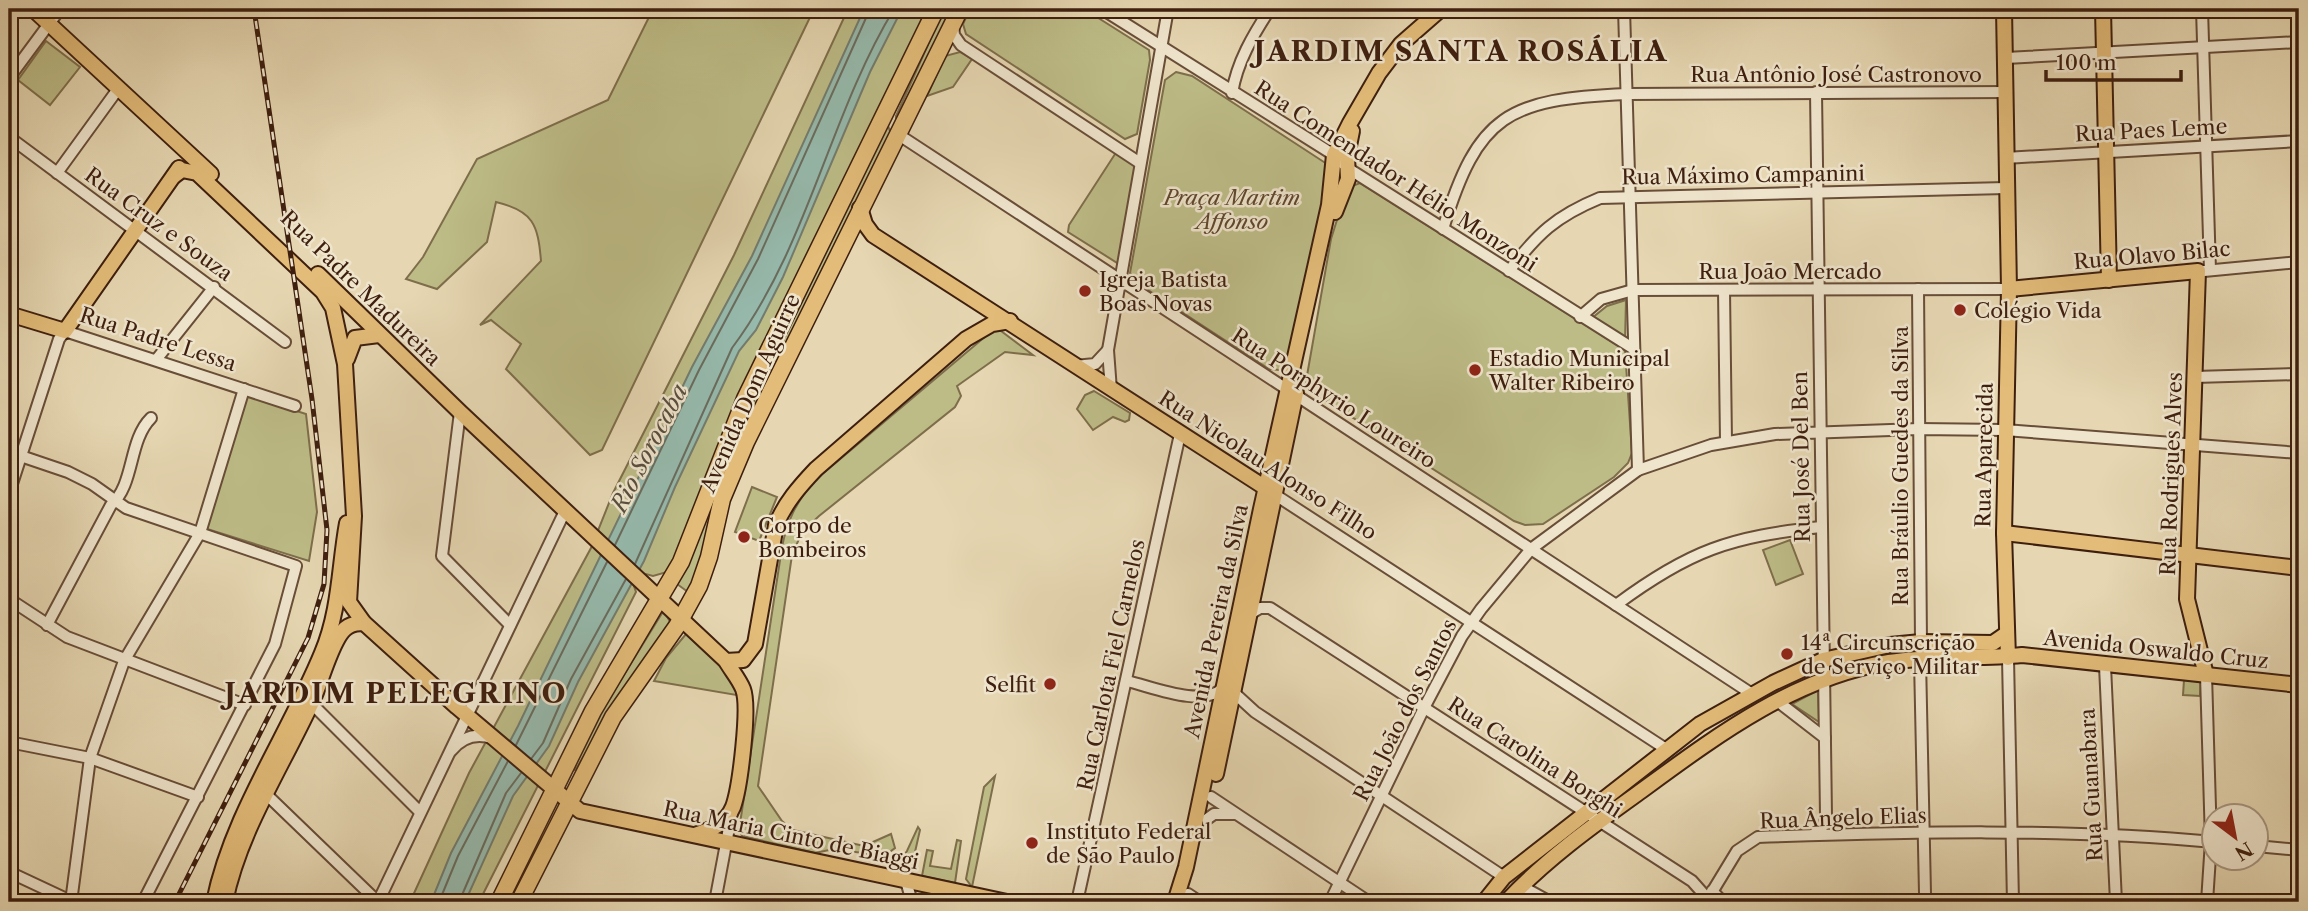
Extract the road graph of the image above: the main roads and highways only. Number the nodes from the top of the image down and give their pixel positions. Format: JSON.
{"nodes":[{"id":1,"x":33,"y":9,"type":"edge"},
{"id":2,"x":936,"y":9,"type":"edge"},
{"id":3,"x":1441,"y":9,"type":"edge"},
{"id":4,"x":2004,"y":9,"type":"edge"},
{"id":5,"x":2102,"y":9,"type":"edge"},
{"id":6,"x":957,"y":16,"type":"edge"},
{"id":7,"x":918,"y":46,"type":"junction"},
{"id":8,"x":1359,"y":106,"type":"junction"},
{"id":9,"x":896,"y":133,"type":"junction"},
{"id":10,"x":181,"y":146,"type":"junction"},
{"id":11,"x":174,"y":176,"type":"junction"},
{"id":12,"x":860,"y":208,"type":"junction"},
{"id":13,"x":2204,"y":271,"type":"joint"},
{"id":14,"x":2109,"y":280,"type":"junction"},
{"id":15,"x":2008,"y":289,"type":"junction"},
{"id":16,"x":9,"y":314,"type":"edge"},
{"id":17,"x":1010,"y":321,"type":"junction"},
{"id":18,"x":379,"y":335,"type":"junction"},
{"id":19,"x":345,"y":364,"type":"junction"},
{"id":20,"x":1292,"y":393,"type":"junction"},
{"id":21,"x":1270,"y":469,"type":"junction"},
{"id":22,"x":1249,"y":477,"type":"junction"},
{"id":23,"x":1271,"y":492,"type":"junction"},
{"id":24,"x":352,"y":497,"type":"junction"},
{"id":25,"x":2004,"y":533,"type":"junction"},
{"id":26,"x":2188,"y":555,"type":"junction"},
{"id":27,"x":2299,"y":568,"type":"edge"},
{"id":28,"x":656,"y":596,"type":"junction"},
{"id":29,"x":681,"y":619,"type":"junction"},
{"id":30,"x":364,"y":623,"type":"junction"},
{"id":31,"x":2006,"y":634,"type":"junction"},
{"id":32,"x":2008,"y":657,"type":"junction"},
{"id":33,"x":726,"y":661,"type":"junction"},
{"id":34,"x":2206,"y":676,"type":"junction"},
{"id":35,"x":2299,"y":685,"type":"edge"},
{"id":36,"x":1228,"y":690,"type":"junction"},
{"id":37,"x":307,"y":699,"type":"junction"},
{"id":38,"x":1223,"y":712,"type":"junction"},
{"id":39,"x":549,"y":786,"type":"junction"},
{"id":40,"x":568,"y":802,"type":"junction"},
{"id":41,"x":694,"y":835,"type":"junction"},
{"id":42,"x":1191,"y":900,"type":"edge"},
{"id":43,"x":214,"y":902,"type":"edge"},
{"id":44,"x":225,"y":902,"type":"edge"},
{"id":45,"x":499,"y":902,"type":"edge"},
{"id":46,"x":519,"y":902,"type":"edge"},
{"id":47,"x":1007,"y":902,"type":"edge"},
{"id":48,"x":1175,"y":902,"type":"edge"},
{"id":49,"x":1484,"y":902,"type":"edge"},
{"id":50,"x":1506,"y":902,"type":"edge"}],
"edges":[{"from":1,"to":10,"type":"main road","name":"Rua Padre Madureira"},
{"from":2,"to":7,"type":"highway","name":"Avenida Dom Aguirre"},
{"from":3,"to":8,"type":"main road","name":"Avenida Pereira da Silva"},
{"from":4,"to":15,"type":"main road","name":"Rua Aparecida"},
{"from":5,"to":14,"type":"main road"},
{"from":6,"to":9,"type":"highway","name":"Avenida Dom Aguirre"},
{"from":7,"to":9,"type":"highway"},
{"from":7,"to":28,"type":"highway","name":"Avenida Dom Aguirre"},
{"from":8,"to":20,"type":"main road","name":"Avenida Pereira da Silva"},
{"from":8,"to":20,"type":"main road","name":"Avenida Pereira da Silva"},
{"from":9,"to":12,"type":"highway","name":"Avenida Dom Aguirre"},
{"from":10,"to":11,"type":"main road"},
{"from":10,"to":18,"type":"main road","name":"Rua Padre Madureira"},
{"from":11,"to":16,"type":"main road","name":"Rua Padre Lessa"},
{"from":11,"to":19,"type":"main road","name":"Rua Padre Madureira"},
{"from":12,"to":17,"type":"main road","name":"Rua Nicolau Alonso Filho"},
{"from":12,"to":29,"type":"highway","name":"Avenida Dom Aguirre"},
{"from":13,"to":14,"type":"main road","name":"Rua Olavo Bilac"},
{"from":13,"to":26,"type":"main road","name":"Rua Rodrigues Alves"},
{"from":14,"to":15,"type":"main road","name":"Rua Olavo Bilac"},
{"from":15,"to":25,"type":"main road","name":"Rua Aparecida"},
{"from":17,"to":22,"type":"main road","name":"Rua Nicolau Alonso Filho"},
{"from":17,"to":33,"type":"main road"},
{"from":18,"to":19,"type":"main road"},
{"from":18,"to":28,"type":"main road","name":"Rua Padre Madureira"},
{"from":19,"to":24,"type":"main road"},
{"from":20,"to":21,"type":"main road","name":"Avenida Pereira da Silva"},
{"from":20,"to":23,"type":"main road","name":"Avenida Pereira da Silva"},
{"from":21,"to":22,"type":"main road"},
{"from":21,"to":23,"type":"main road","name":"Avenida Pereira da Silva"},
{"from":22,"to":23,"type":"main road","name":"Rua Nicolau Alonso Filho"},
{"from":23,"to":36,"type":"main road","name":"Avenida Pereira da Silva"},
{"from":23,"to":36,"type":"main road","name":"Avenida Pereira da Silva"},
{"from":24,"to":30,"type":"main road"},
{"from":24,"to":37,"type":"main road"},
{"from":25,"to":26,"type":"main road"},
{"from":25,"to":31,"type":"main road","name":"Rua Aparecida"},
{"from":26,"to":27,"type":"main road"},
{"from":26,"to":34,"type":"main road","name":"Rua Rodrigues Alves"},
{"from":28,"to":29,"type":"main road","name":"Rua Padre Madureira"},
{"from":28,"to":39,"type":"highway","name":"Avenida Dom Aguirre"},
{"from":29,"to":33,"type":"main road","name":"Rua Padre Madureira"},
{"from":29,"to":40,"type":"highway","name":"Avenida Dom Aguirre"},
{"from":30,"to":37,"type":"main road"},
{"from":30,"to":39,"type":"main road","name":"Rua Maria Cinto de Biaggi"},
{"from":31,"to":32,"type":"main road","name":"Rua Aparecida"},
{"from":31,"to":49,"type":"main road"},
{"from":32,"to":34,"type":"main road","name":"Avenida Oswaldo Cruz"},
{"from":32,"to":50,"type":"main road","name":"Avenida Oswaldo Cruz"},
{"from":33,"to":41,"type":"main road","name":"Rua Padre Madureira"},
{"from":34,"to":35,"type":"main road","name":"Avenida Oswaldo Cruz"},
{"from":36,"to":38,"type":"main road","name":"Avenida Pereira da Silva"},
{"from":37,"to":43,"type":"main road"},
{"from":37,"to":44,"type":"main road"},
{"from":38,"to":42,"type":"main road","name":"Avenida Pereira da Silva"},
{"from":38,"to":48,"type":"main road","name":"Avenida Pereira da Silva"},
{"from":39,"to":40,"type":"main road","name":"Rua Maria Cinto de Biaggi"},
{"from":39,"to":45,"type":"highway","name":"Avenida Dom Aguirre"},
{"from":40,"to":41,"type":"main road","name":"Rua Maria Cinto de Biaggi"},
{"from":40,"to":46,"type":"highway","name":"Avenida Dom Aguirre"},
{"from":41,"to":47,"type":"main road","name":"Rua Maria Cinto de Biaggi"}]}
